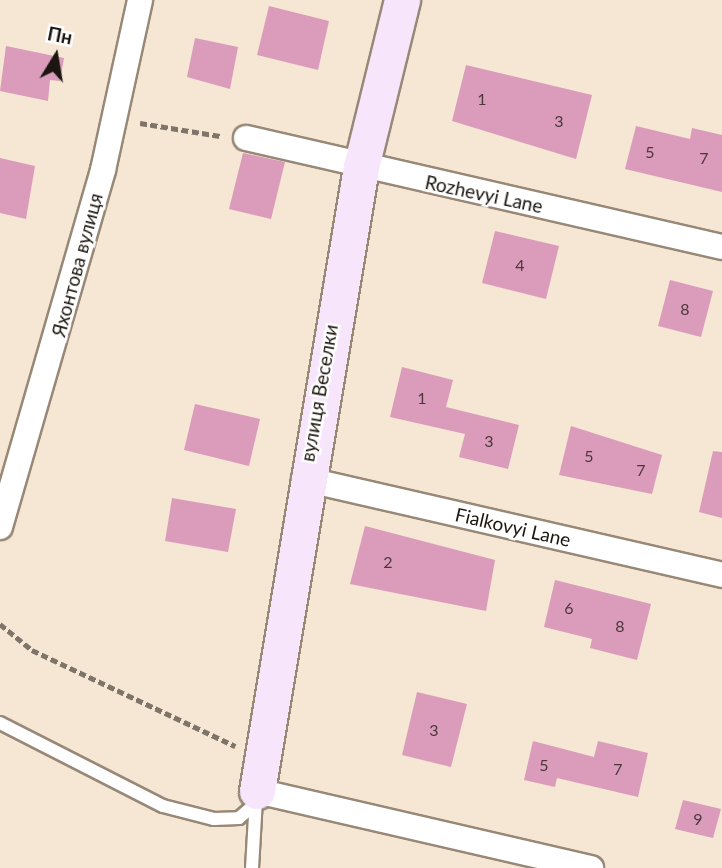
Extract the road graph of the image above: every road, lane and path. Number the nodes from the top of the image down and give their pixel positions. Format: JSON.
{"nodes":[{"id":1,"x":140,"y":0,"type":"edge"},
{"id":2,"x":402,"y":0,"type":"edge"},
{"id":3,"x":115,"y":117,"type":"junction"},
{"id":4,"x":246,"y":138,"type":"joint"},
{"id":5,"x":361,"y":167,"type":"junction"},
{"id":6,"x":722,"y":247,"type":"edge"},
{"id":7,"x":304,"y":479,"type":"junction"},
{"id":8,"x":0,"y":527,"type":"edge"},
{"id":9,"x":722,"y":575,"type":"edge"},
{"id":10,"x":0,"y":624,"type":"edge"},
{"id":11,"x":0,"y":723,"type":"edge"},
{"id":12,"x":263,"y":751,"type":"junction"},
{"id":13,"x":256,"y":797,"type":"junction"},
{"id":14,"x":252,"y":868,"type":"edge"},
{"id":15,"x":591,"y":868,"type":"edge"}],
"edges":[{"from":1,"to":3,"type":"street","name":"Яхонтова вулиця"},
{"from":2,"to":5,"type":"street","name":"вулиця Веселки"},
{"from":3,"to":4,"type":"path"},
{"from":3,"to":8,"type":"street","name":"Яхонтова вулиця"},
{"from":4,"to":5,"type":"street","name":"Rozhevyi Lane"},
{"from":5,"to":6,"type":"street","name":"Rozhevyi Lane"},
{"from":5,"to":7,"type":"street","name":"вулиця Веселки"},
{"from":7,"to":9,"type":"street","name":"Fialkovyi Lane"},
{"from":7,"to":12,"type":"street","name":"вулиця Веселки"},
{"from":10,"to":12,"type":"path"},
{"from":11,"to":13,"type":"lane"},
{"from":12,"to":13,"type":"street","name":"вулиця Веселки"},
{"from":13,"to":14,"type":"lane"},
{"from":13,"to":15,"type":"street"}]}
